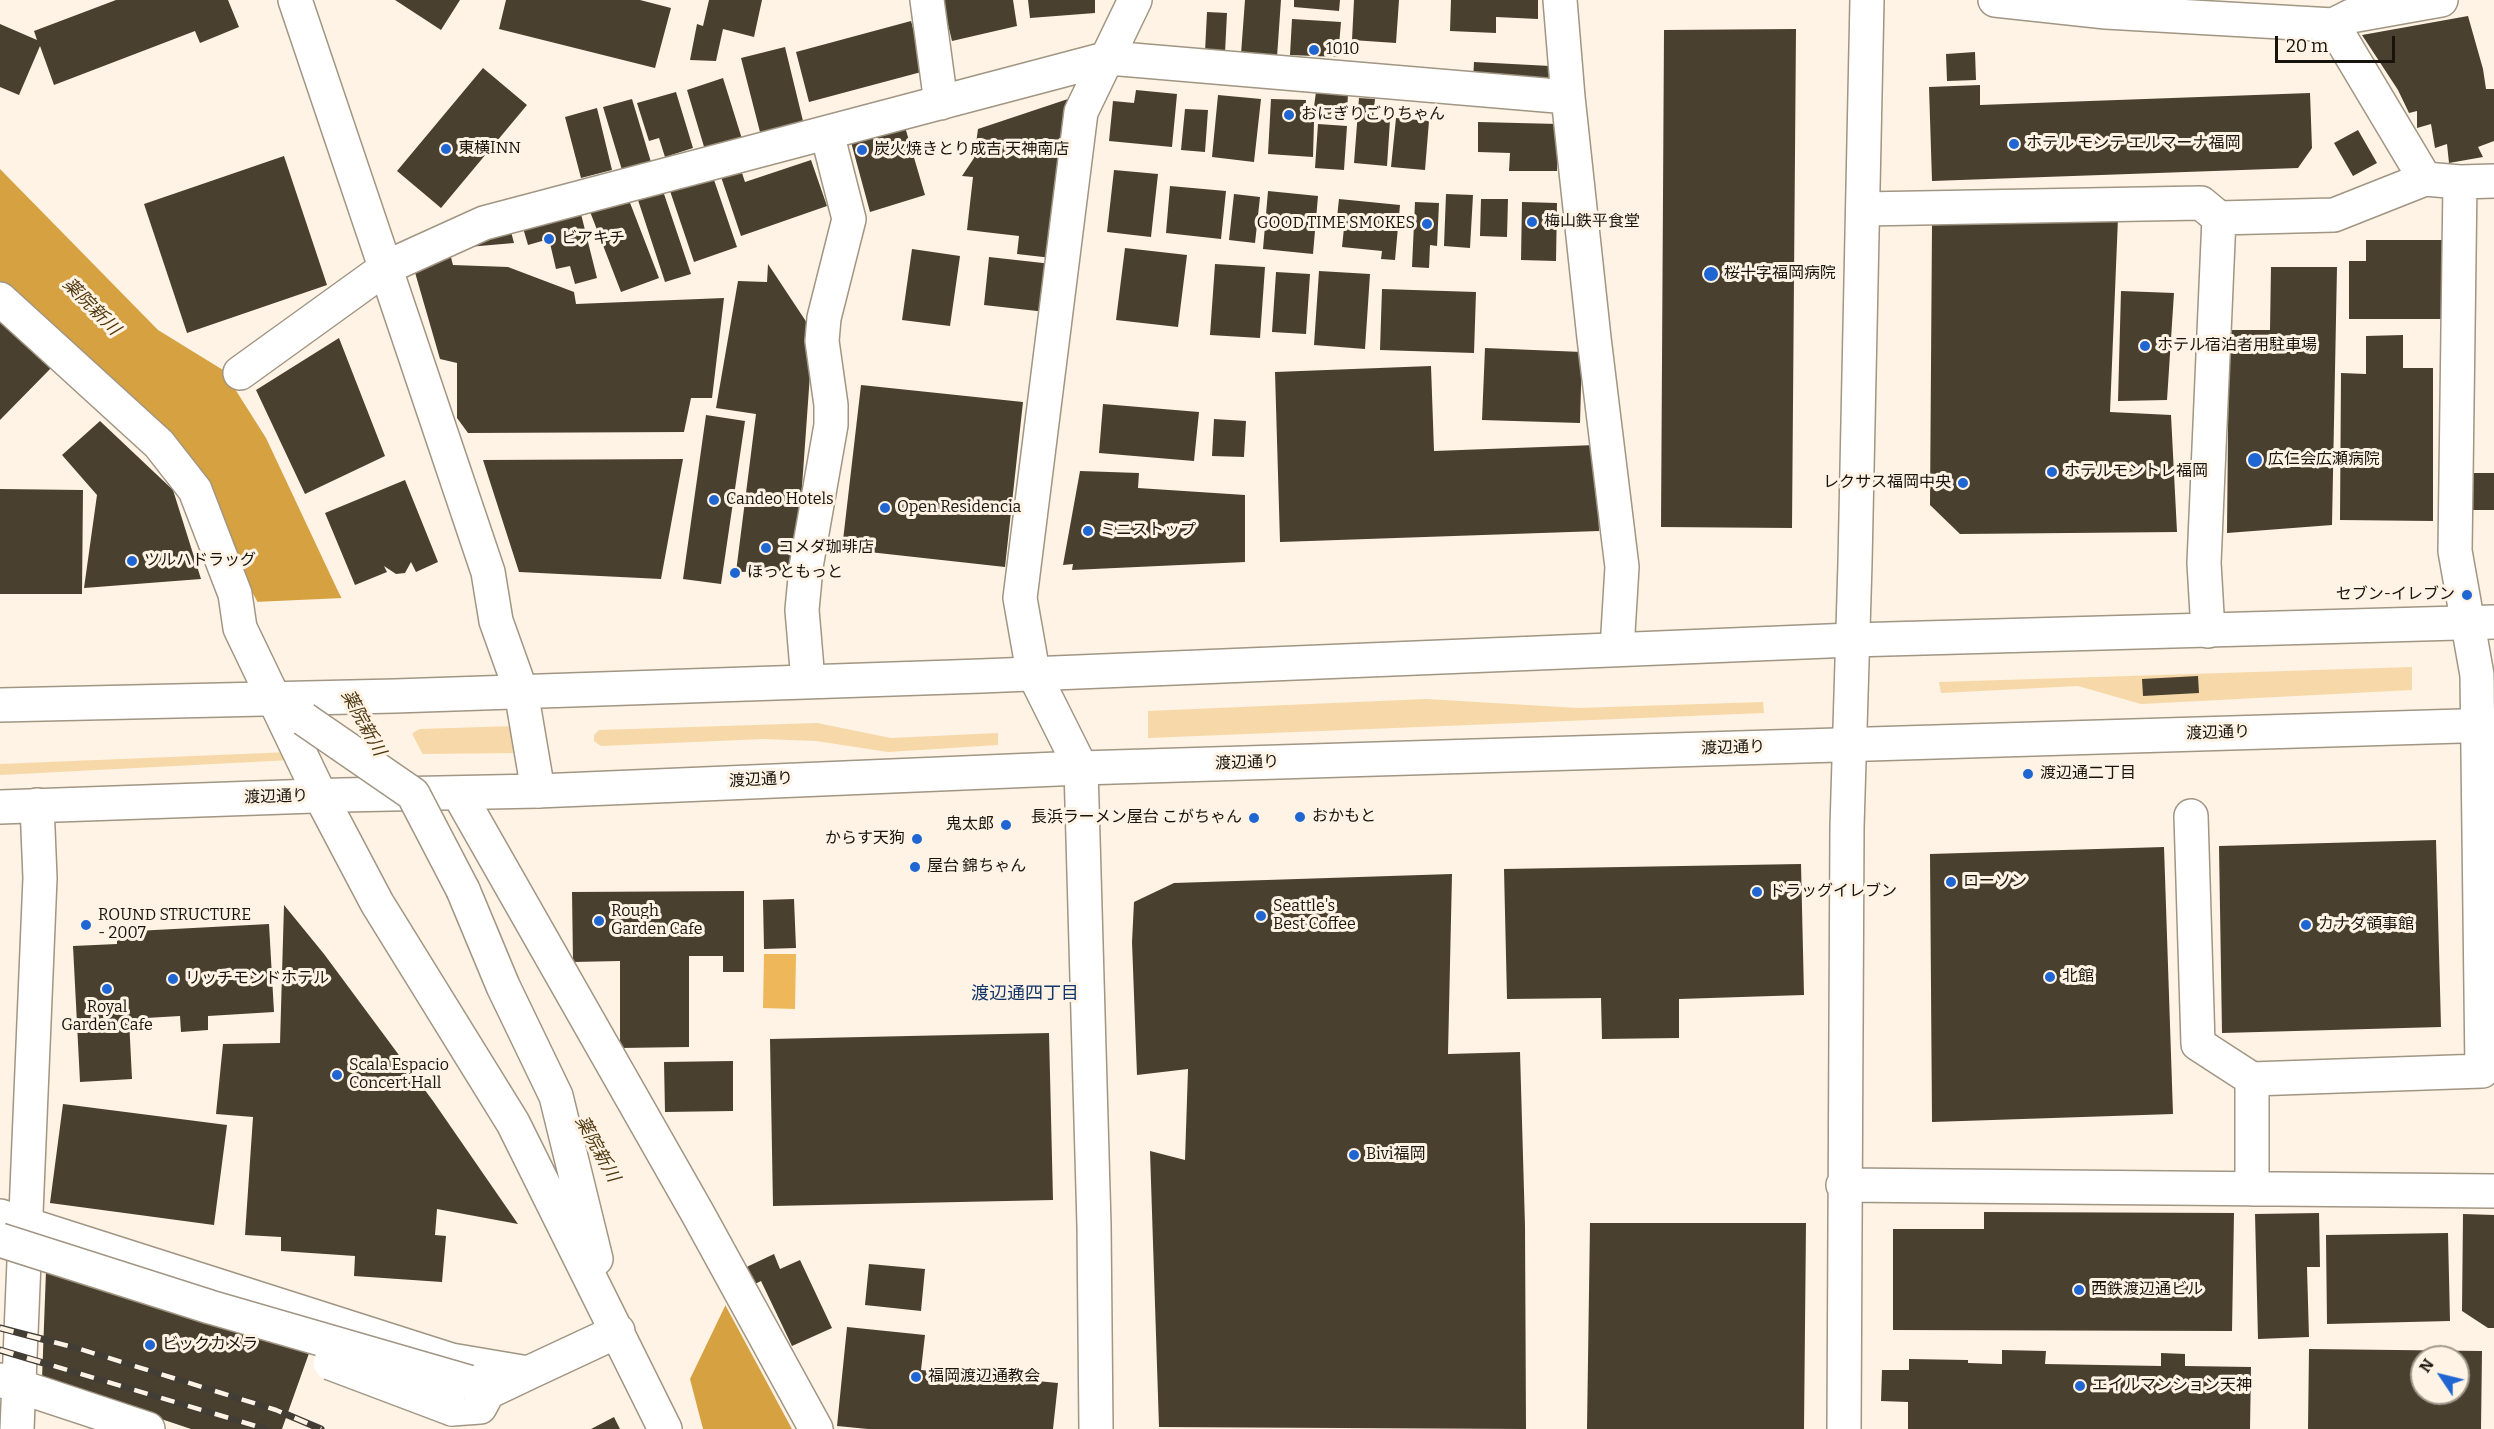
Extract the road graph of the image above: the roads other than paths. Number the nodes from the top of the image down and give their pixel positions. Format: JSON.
{"nodes":[{"id":1,"x":295,"y":0,"type":"edge"},
{"id":2,"x":927,"y":0,"type":"edge"},
{"id":3,"x":1135,"y":0,"type":"edge"},
{"id":4,"x":1560,"y":0,"type":"edge"},
{"id":5,"x":1867,"y":0,"type":"edge"},
{"id":6,"x":1995,"y":0,"type":"edge"},
{"id":7,"x":2441,"y":0,"type":"edge"},
{"id":8,"x":2107,"y":6,"type":"edge"},
{"id":9,"x":2333,"y":25,"type":"junction"},
{"id":10,"x":1109,"y":58,"type":"junction"},
{"id":11,"x":1568,"y":97,"type":"junction"},
{"id":12,"x":941,"y":103,"type":"junction"},
{"id":13,"x":827,"y":133,"type":"junction"},
{"id":14,"x":2425,"y":180,"type":"junction"},
{"id":15,"x":2494,"y":181,"type":"edge"},
{"id":16,"x":2460,"y":183,"type":"junction"},
{"id":17,"x":1863,"y":209,"type":"junction"},
{"id":18,"x":2219,"y":218,"type":"junction"},
{"id":19,"x":387,"y":267,"type":"junction"},
{"id":20,"x":0,"y":299,"type":"edge"},
{"id":21,"x":240,"y":373,"type":"dead end"},
{"id":22,"x":2480,"y":622,"type":"edge"},
{"id":23,"x":2208,"y":631,"type":"junction"},
{"id":24,"x":1852,"y":640,"type":"junction"},
{"id":25,"x":1617,"y":649,"type":"junction"},
{"id":26,"x":1033,"y":672,"type":"junction"},
{"id":27,"x":807,"y":681,"type":"junction"},
{"id":28,"x":521,"y":691,"type":"junction"},
{"id":29,"x":290,"y":704,"type":"junction"},
{"id":30,"x":0,"y":705,"type":"edge"},
{"id":31,"x":2486,"y":725,"type":"edge"},
{"id":32,"x":1849,"y":744,"type":"junction"},
{"id":33,"x":1081,"y":768,"type":"junction"},
{"id":34,"x":538,"y":791,"type":"junction"},
{"id":35,"x":453,"y":793,"type":"junction"},
{"id":36,"x":413,"y":794,"type":"junction"},
{"id":37,"x":331,"y":795,"type":"junction"},
{"id":38,"x":37,"y":805,"type":"junction"},
{"id":39,"x":0,"y":807,"type":"edge"},
{"id":40,"x":2190,"y":816,"type":"dead end"},
{"id":41,"x":2252,"y":1079,"type":"junction"},
{"id":42,"x":1844,"y":1185,"type":"junction"},
{"id":43,"x":2252,"y":1189,"type":"junction"},
{"id":44,"x":2494,"y":1191,"type":"edge"},
{"id":45,"x":8,"y":1226,"type":"edge"},
{"id":46,"x":0,"y":1262,"type":"edge"},
{"id":47,"x":600,"y":1293,"type":"junction"},
{"id":48,"x":618,"y":1331,"type":"junction"},
{"id":49,"x":528,"y":1373,"type":"junction"},
{"id":50,"x":9,"y":1382,"type":"edge"},
{"id":51,"x":479,"y":1387,"type":"junction"},
{"id":52,"x":16,"y":1429,"type":"edge"},
{"id":53,"x":148,"y":1429,"type":"edge"},
{"id":54,"x":665,"y":1429,"type":"edge"},
{"id":55,"x":816,"y":1429,"type":"edge"},
{"id":56,"x":1096,"y":1429,"type":"edge"},
{"id":57,"x":1844,"y":1429,"type":"edge"}],
"edges":[{"from":1,"to":19,"type":"street"},
{"from":2,"to":12,"type":"street"},
{"from":3,"to":10,"type":"street"},
{"from":4,"to":11,"type":"street"},
{"from":5,"to":17,"type":"street"},
{"from":6,"to":8,"type":"street"},
{"from":7,"to":9,"type":"street"},
{"from":8,"to":9,"type":"street"},
{"from":9,"to":14,"type":"street"},
{"from":10,"to":11,"type":"street"},
{"from":10,"to":12,"type":"street"},
{"from":10,"to":26,"type":"street"},
{"from":11,"to":25,"type":"street"},
{"from":12,"to":13,"type":"street"},
{"from":13,"to":19,"type":"street"},
{"from":13,"to":27,"type":"street"},
{"from":14,"to":16,"type":"street"},
{"from":14,"to":18,"type":"street"},
{"from":15,"to":16,"type":"street"},
{"from":16,"to":22,"type":"street"},
{"from":17,"to":18,"type":"street"},
{"from":17,"to":24,"type":"street"},
{"from":18,"to":23,"type":"street"},
{"from":19,"to":21,"type":"street"},
{"from":19,"to":28,"type":"street"},
{"from":20,"to":29,"type":"street"},
{"from":22,"to":23,"type":"street"},
{"from":22,"to":31,"type":"street"},
{"from":23,"to":24,"type":"street"},
{"from":24,"to":25,"type":"street"},
{"from":24,"to":32,"type":"street"},
{"from":25,"to":26,"type":"street"},
{"from":26,"to":27,"type":"street"},
{"from":26,"to":33,"type":"street"},
{"from":27,"to":28,"type":"street"},
{"from":28,"to":29,"type":"street"},
{"from":28,"to":34,"type":"street"},
{"from":29,"to":30,"type":"street"},
{"from":29,"to":36,"type":"street","bridge":true},
{"from":29,"to":37,"type":"street"},
{"from":31,"to":32,"type":"street","name":"渡辺通り"},
{"from":31,"to":41,"type":"street"},
{"from":32,"to":33,"type":"street","name":"渡辺通り"},
{"from":32,"to":42,"type":"street"},
{"from":33,"to":34,"type":"street","name":"渡辺通り"},
{"from":33,"to":56,"type":"street"},
{"from":34,"to":35,"type":"street","name":"渡辺通り"},
{"from":35,"to":36,"type":"street","name":"渡辺通り"},
{"from":35,"to":55,"type":"street"},
{"from":36,"to":37,"type":"street","name":"渡辺通り"},
{"from":36,"to":47,"type":"street","bridge":true},
{"from":37,"to":38,"type":"street","name":"渡辺通り"},
{"from":37,"to":47,"type":"street"},
{"from":38,"to":39,"type":"street","name":"渡辺通り"},
{"from":38,"to":45,"type":"street"},
{"from":40,"to":41,"type":"street"},
{"from":41,"to":43,"type":"street"},
{"from":42,"to":43,"type":"street"},
{"from":42,"to":57,"type":"street"},
{"from":43,"to":44,"type":"street"},
{"from":45,"to":49,"type":"street"},
{"from":45,"to":50,"type":"street"},
{"from":45,"to":51,"type":"street","bridge":true},
{"from":46,"to":51,"type":"street","bridge":true},
{"from":47,"to":48,"type":"street"},
{"from":48,"to":49,"type":"street"},
{"from":48,"to":54,"type":"street"},
{"from":49,"to":51,"type":"street"},
{"from":50,"to":52,"type":"street"},
{"from":50,"to":53,"type":"street"}]}
